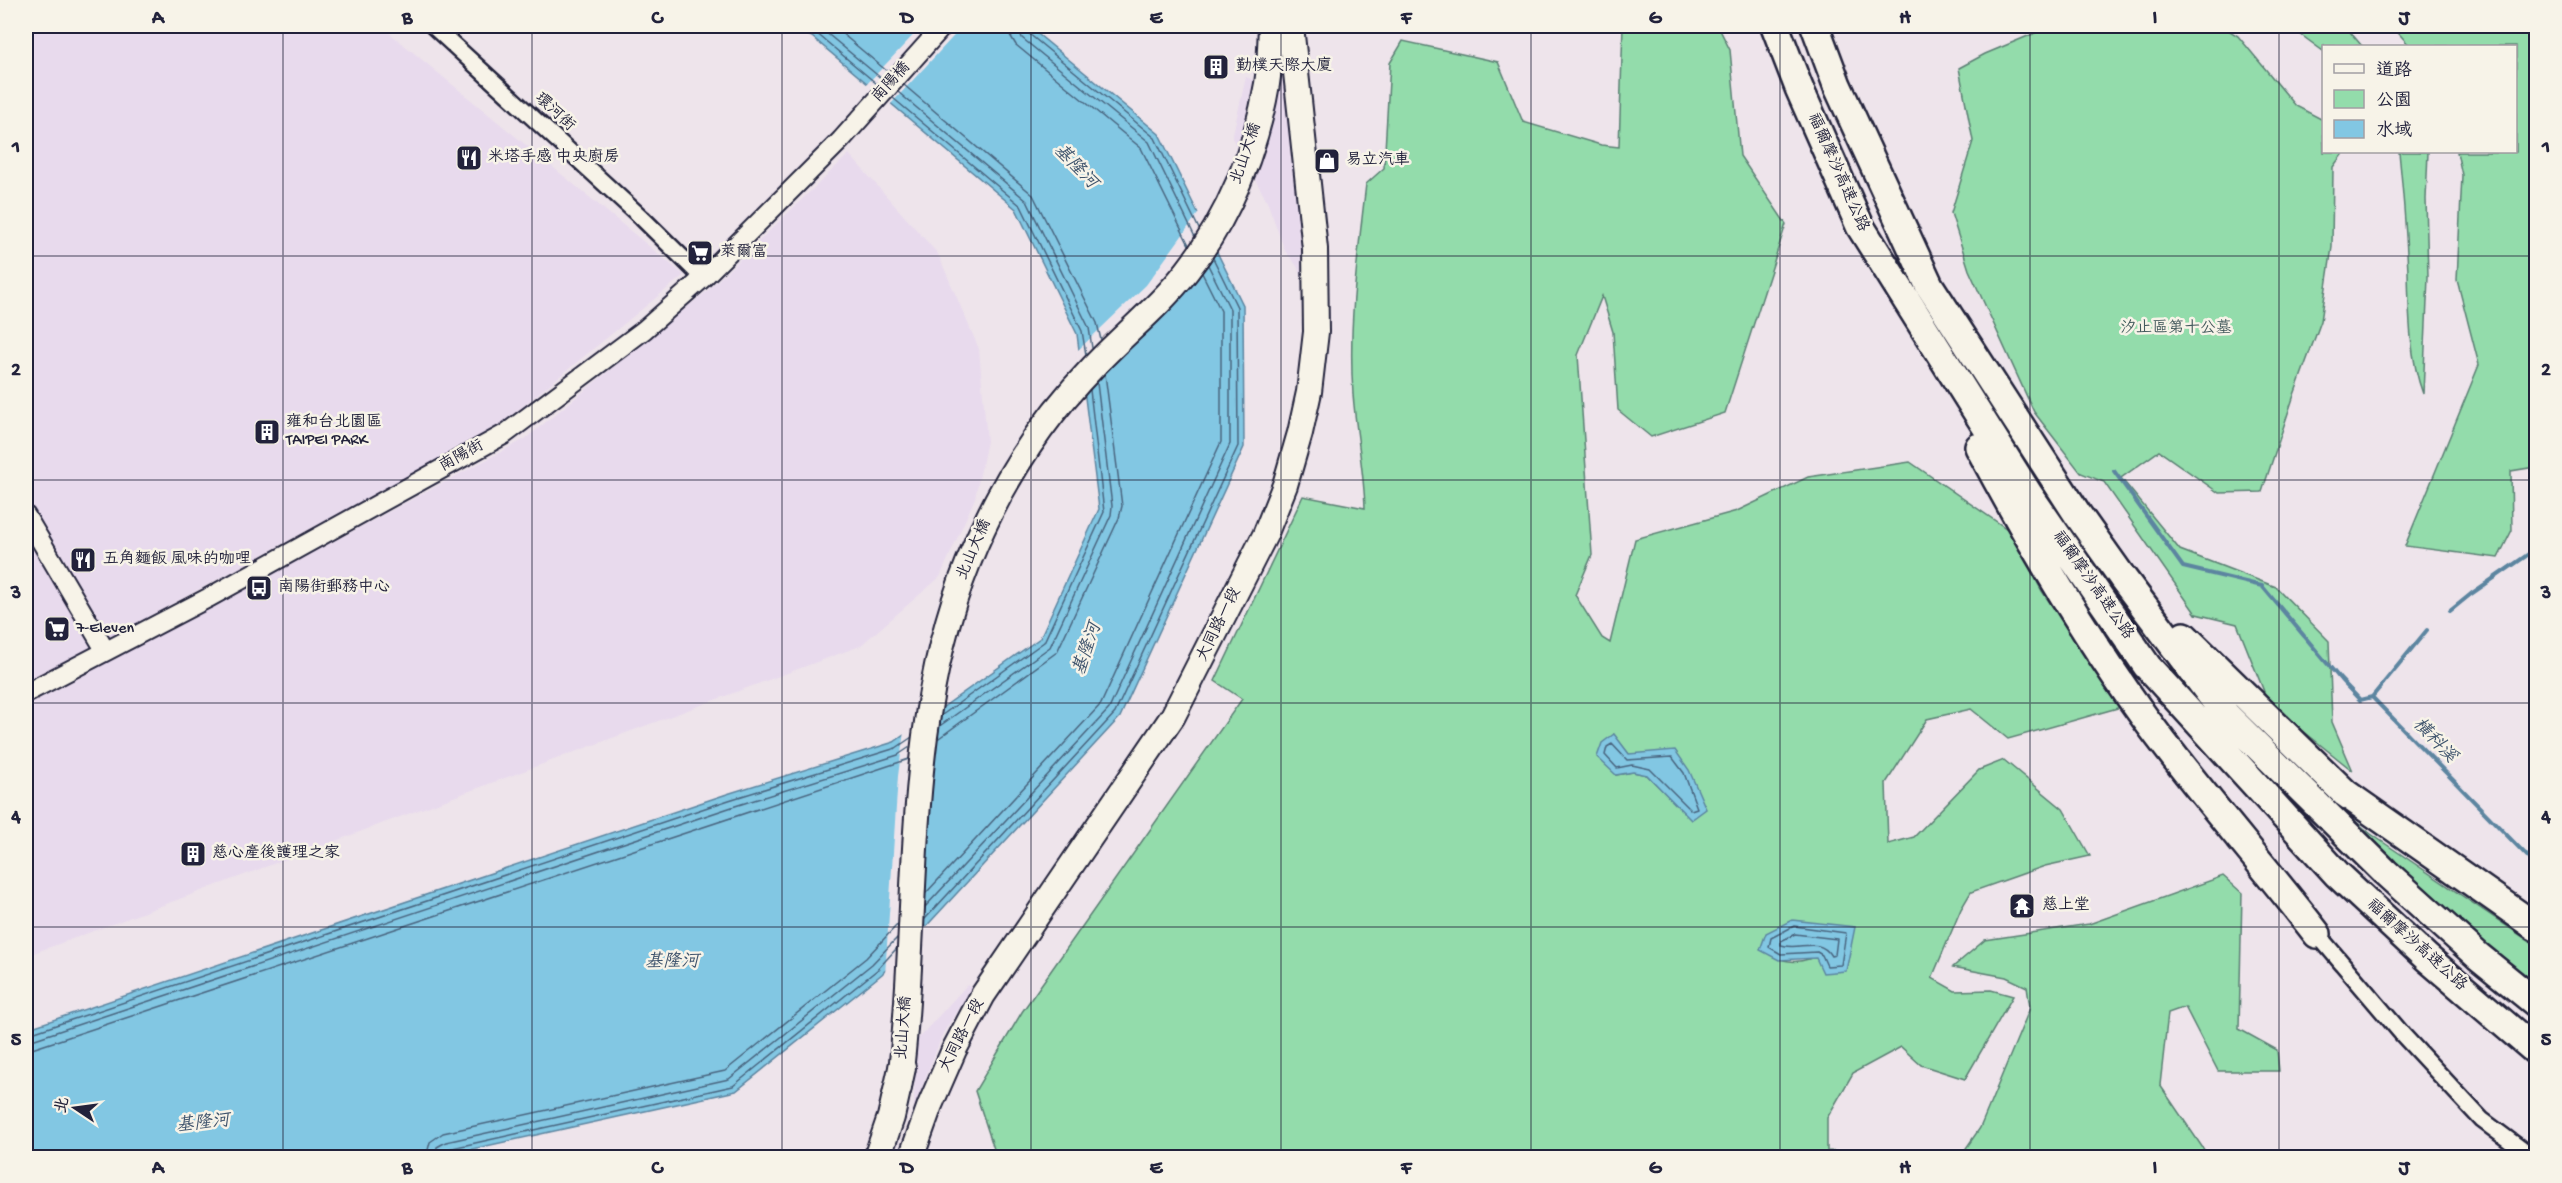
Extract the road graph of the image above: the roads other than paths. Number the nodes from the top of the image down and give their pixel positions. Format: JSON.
{"nodes":[{"id":1,"x":433,"y":26,"type":"edge"},
{"id":2,"x":943,"y":26,"type":"edge"},
{"id":3,"x":1271,"y":26,"type":"edge"},
{"id":4,"x":1291,"y":26,"type":"edge"},
{"id":5,"x":1775,"y":26,"type":"edge"},
{"id":6,"x":1815,"y":26,"type":"edge"},
{"id":7,"x":841,"y":140,"type":"joint"},
{"id":8,"x":1878,"y":258,"type":"junction"},
{"id":9,"x":703,"y":278,"type":"junction"},
{"id":10,"x":26,"y":516,"type":"edge"},
{"id":11,"x":2122,"y":577,"type":"junction"},
{"id":12,"x":105,"y":650,"type":"junction"},
{"id":13,"x":26,"y":693,"type":"edge"},
{"id":14,"x":2536,"y":927,"type":"edge"},
{"id":15,"x":2317,"y":934,"type":"joint"},
{"id":16,"x":2536,"y":1003,"type":"edge"},
{"id":17,"x":2536,"y":1051,"type":"edge"},
{"id":18,"x":902,"y":1068,"type":"junction"},
{"id":19,"x":877,"y":1158,"type":"edge"},
{"id":20,"x":887,"y":1158,"type":"edge"},
{"id":21,"x":911,"y":1158,"type":"edge"},
{"id":22,"x":2533,"y":1158,"type":"edge"}],
"edges":[{"from":1,"to":9,"type":"street","name":"環河街"},
{"from":2,"to":7,"type":"street","name":"南陽橋"},
{"from":3,"to":18,"type":"main road","name":"北山大橋"},
{"from":4,"to":21,"type":"main road","name":"大同路一段"},
{"from":5,"to":8,"type":"highway","name":"福爾摩沙高速公路"},
{"from":6,"to":11,"type":"highway","name":"福爾摩沙高速公路"},
{"from":7,"to":9,"type":"street","name":"南陽街"},
{"from":8,"to":15,"type":"highway"},
{"from":8,"to":17,"type":"highway","name":"福爾摩沙高速公路"},
{"from":9,"to":12,"type":"street","name":"南陽街"},
{"from":10,"to":12,"type":"street"},
{"from":11,"to":14,"type":"highway"},
{"from":11,"to":16,"type":"highway","name":"福爾摩沙高速公路"},
{"from":12,"to":13,"type":"street","name":"南陽街"},
{"from":15,"to":22,"type":"street"},
{"from":18,"to":19,"type":"highway"},
{"from":18,"to":20,"type":"main road","name":"北山大橋"}]}
